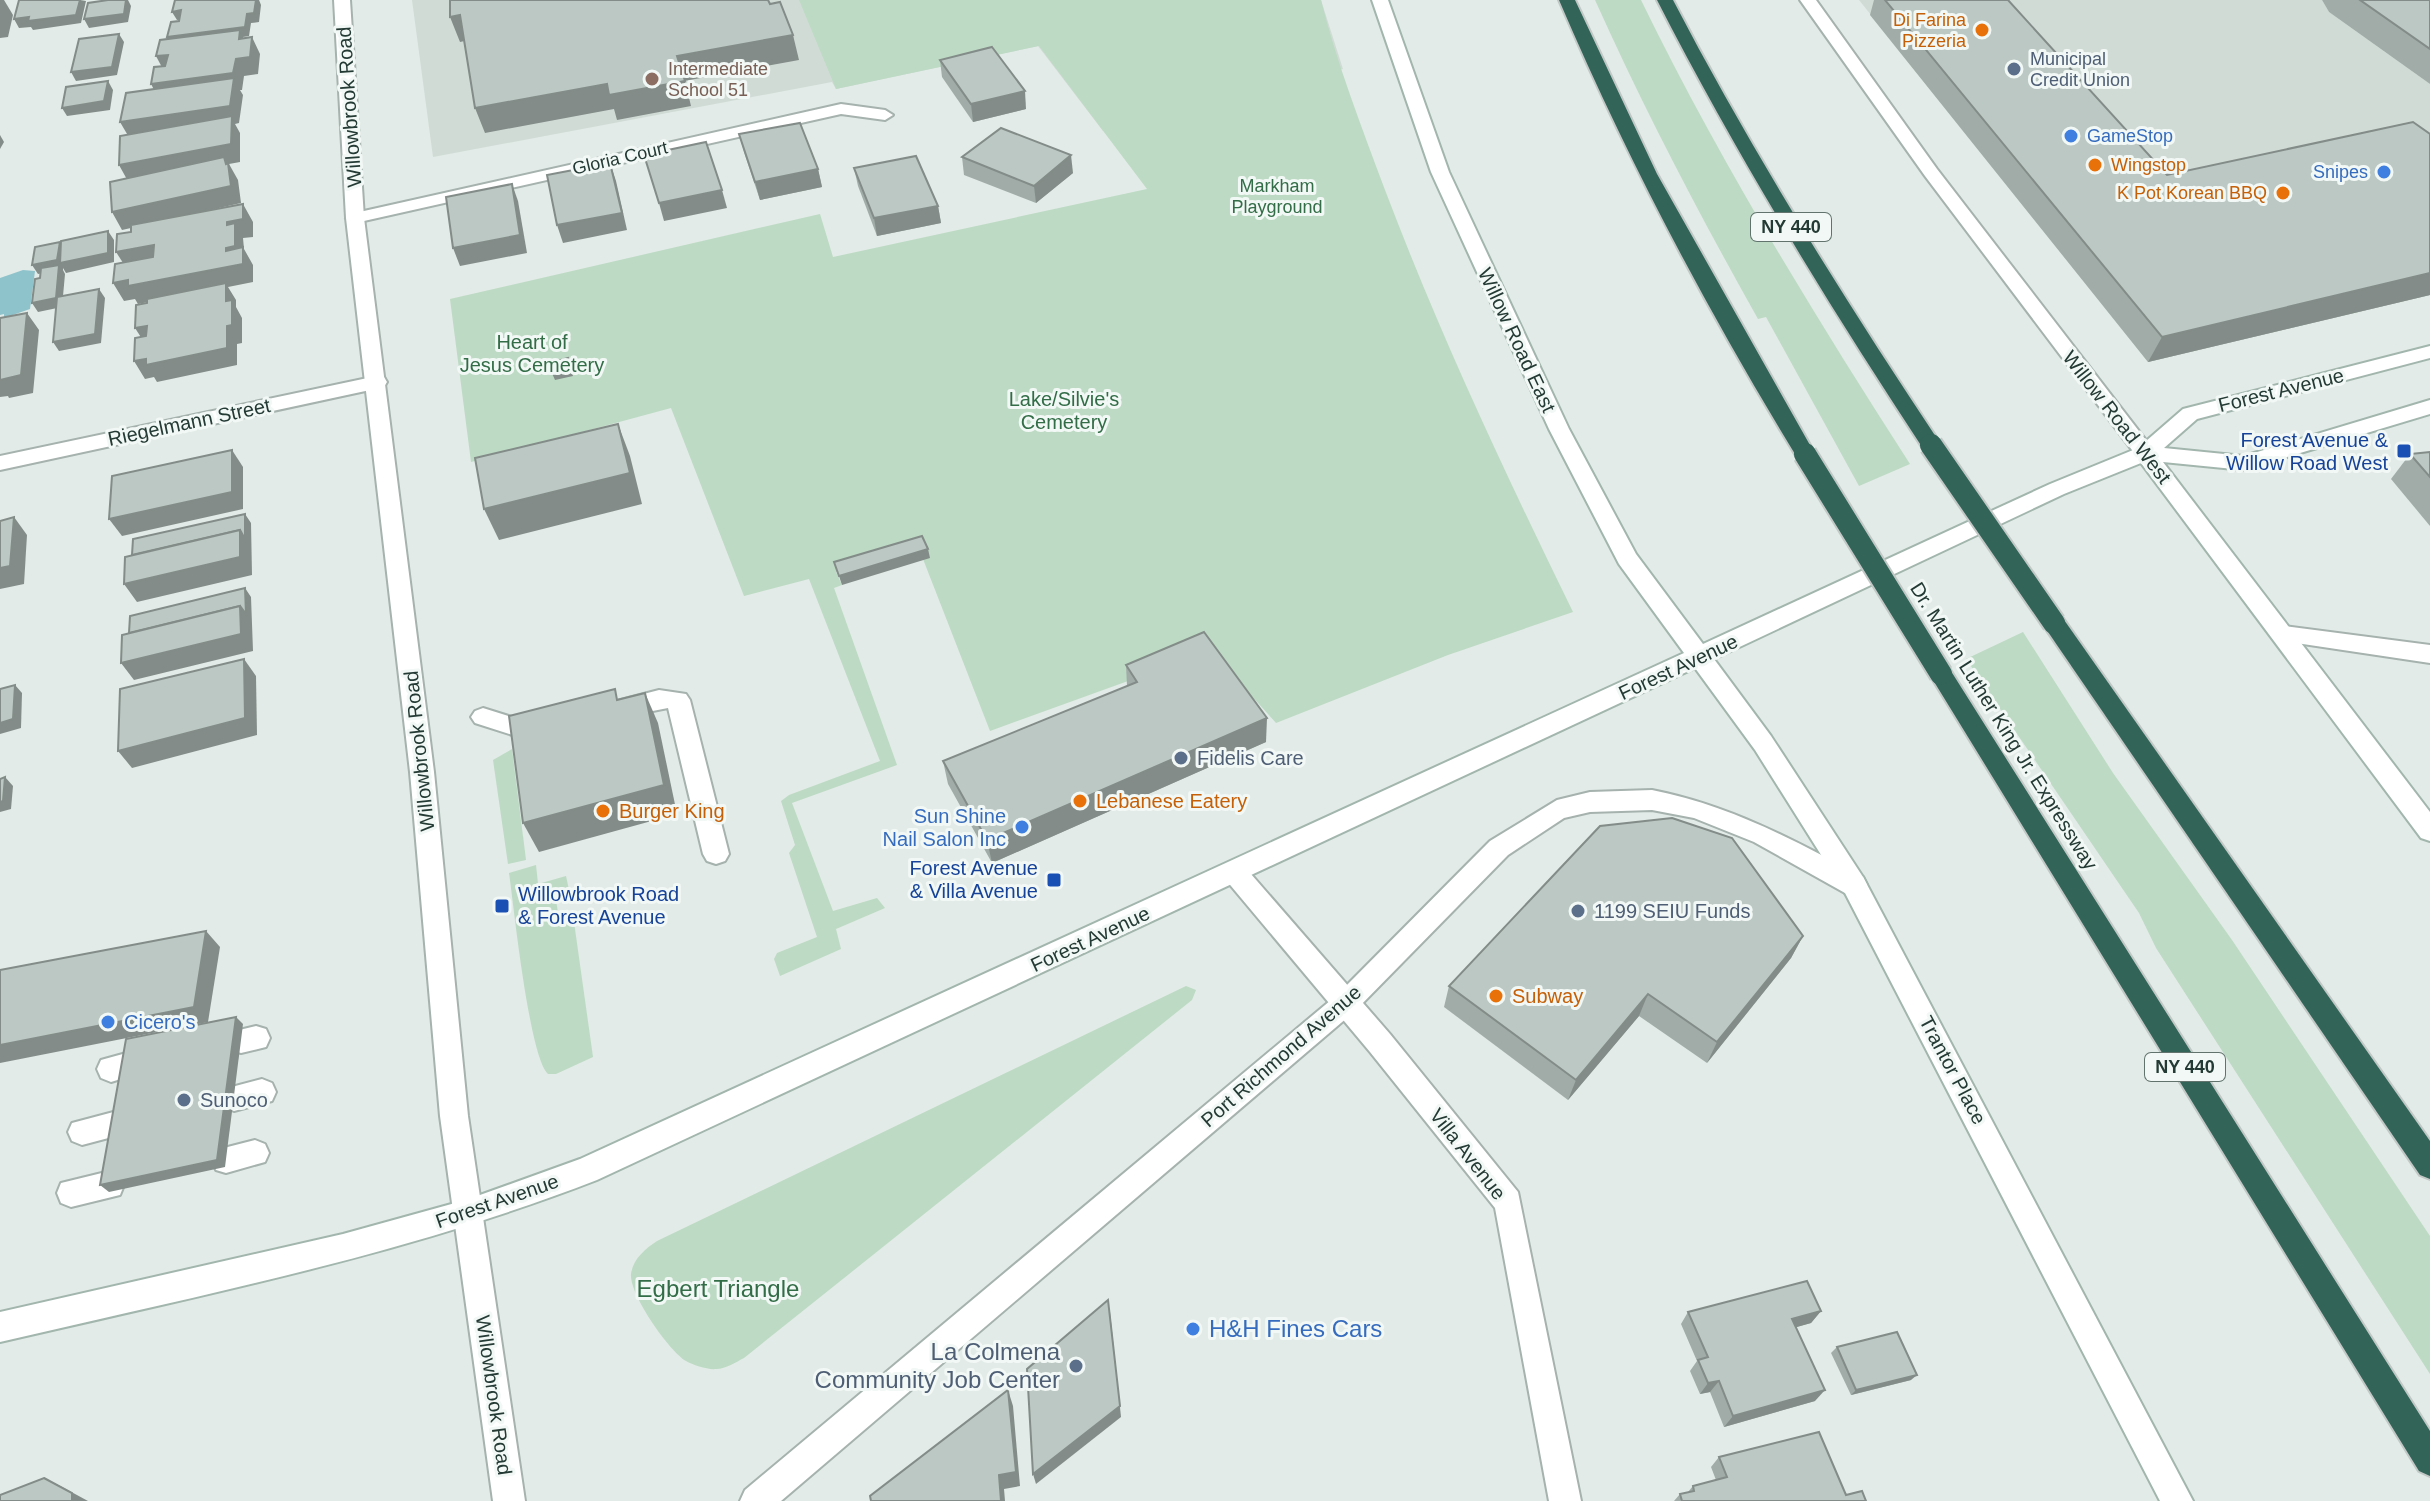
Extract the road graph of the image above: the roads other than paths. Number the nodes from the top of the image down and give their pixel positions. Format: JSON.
{"nodes":[{"id":1,"x":342,"y":0,"type":"edge"},
{"id":2,"x":1380,"y":0,"type":"edge"},
{"id":3,"x":1567,"y":0,"type":"edge"},
{"id":4,"x":1665,"y":0,"type":"edge"},
{"id":5,"x":1808,"y":0,"type":"edge"},
{"id":6,"x":885,"y":115,"type":"dead end"},
{"id":7,"x":355,"y":218,"type":"junction"},
{"id":8,"x":2430,"y":352,"type":"edge"},
{"id":9,"x":377,"y":382,"type":"junction"},
{"id":10,"x":2430,"y":407,"type":"edge"},
{"id":11,"x":2145,"y":453,"type":"junction"},
{"id":12,"x":0,"y":463,"type":"edge"},
{"id":13,"x":2284,"y":634,"type":"junction"},
{"id":14,"x":2430,"y":654,"type":"edge"},
{"id":15,"x":1701,"y":656,"type":"junction"},
{"id":16,"x":483,"y":717,"type":"dead end"},
{"id":17,"x":588,"y":717,"type":"edge"},
{"id":18,"x":559,"y":725,"type":"edge"},
{"id":19,"x":2430,"y":831,"type":"edge"},
{"id":20,"x":716,"y":854,"type":"dead end"},
{"id":21,"x":1235,"y":873,"type":"junction"},
{"id":22,"x":1854,"y":885,"type":"junction"},
{"id":23,"x":1346,"y":1003,"type":"junction"},
{"id":24,"x":262,"y":1092,"type":"dead end"},
{"id":25,"x":234,"y":1098,"type":"dead end"},
{"id":26,"x":121,"y":1123,"type":"edge"},
{"id":27,"x":82,"y":1132,"type":"dead end"},
{"id":28,"x":255,"y":1153,"type":"dead end"},
{"id":29,"x":226,"y":1160,"type":"dead end"},
{"id":30,"x":2430,"y":1165,"type":"edge"},
{"id":31,"x":110,"y":1185,"type":"edge"},
{"id":32,"x":71,"y":1193,"type":"dead end"},
{"id":33,"x":466,"y":1214,"type":"junction"},
{"id":34,"x":0,"y":1327,"type":"edge"},
{"id":35,"x":2430,"y":1460,"type":"edge"},
{"id":36,"x":509,"y":1501,"type":"edge"},
{"id":37,"x":756,"y":1501,"type":"edge"},
{"id":38,"x":1565,"y":1501,"type":"edge"},
{"id":39,"x":2177,"y":1501,"type":"edge"}],
"edges":[{"from":1,"to":7,"type":"street","name":"Willowbrook Road"},
{"from":2,"to":15,"type":"street","name":"Willow Road East"},
{"from":3,"to":35,"type":"highway","name":"Dr. Martin Luther King Jr. Expressway","number":"NY 440","bridge":true},
{"from":4,"to":30,"type":"highway","number":"NY 440","bridge":true},
{"from":5,"to":11,"type":"street","name":"Willow Road West"},
{"from":6,"to":7,"type":"street","name":"Gloria Court"},
{"from":7,"to":9,"type":"street","name":"Willowbrook Road"},
{"from":8,"to":11,"type":"street","name":"Forest Avenue"},
{"from":9,"to":12,"type":"street","name":"Riegelmann Street"},
{"from":9,"to":33,"type":"street","name":"Willowbrook Road"},
{"from":10,"to":11,"type":"street","name":"Forest Avenue"},
{"from":11,"to":13,"type":"street","name":"Willow Road West"},
{"from":11,"to":15,"type":"street","name":"Forest Avenue"},
{"from":13,"to":14,"type":"street"},
{"from":13,"to":19,"type":"street","name":"Willow Road West"},
{"from":15,"to":21,"type":"street","name":"Forest Avenue"},
{"from":15,"to":22,"type":"street","name":"Trantor Place"},
{"from":16,"to":18,"type":"street"},
{"from":17,"to":20,"type":"street"},
{"from":21,"to":23,"type":"street","name":"Villa Avenue"},
{"from":21,"to":33,"type":"street","name":"Forest Avenue"},
{"from":22,"to":23,"type":"street","name":"Port Richmond Avenue"},
{"from":22,"to":39,"type":"street","name":"Trantor Place"},
{"from":23,"to":37,"type":"street","name":"Port Richmond Avenue"},
{"from":23,"to":38,"type":"street","name":"Villa Avenue"},
{"from":24,"to":25,"type":"street"},
{"from":26,"to":27,"type":"street"},
{"from":28,"to":29,"type":"street"},
{"from":31,"to":32,"type":"street"},
{"from":33,"to":34,"type":"street","name":"Forest Avenue"},
{"from":33,"to":36,"type":"street","name":"Willowbrook Road"}]}
